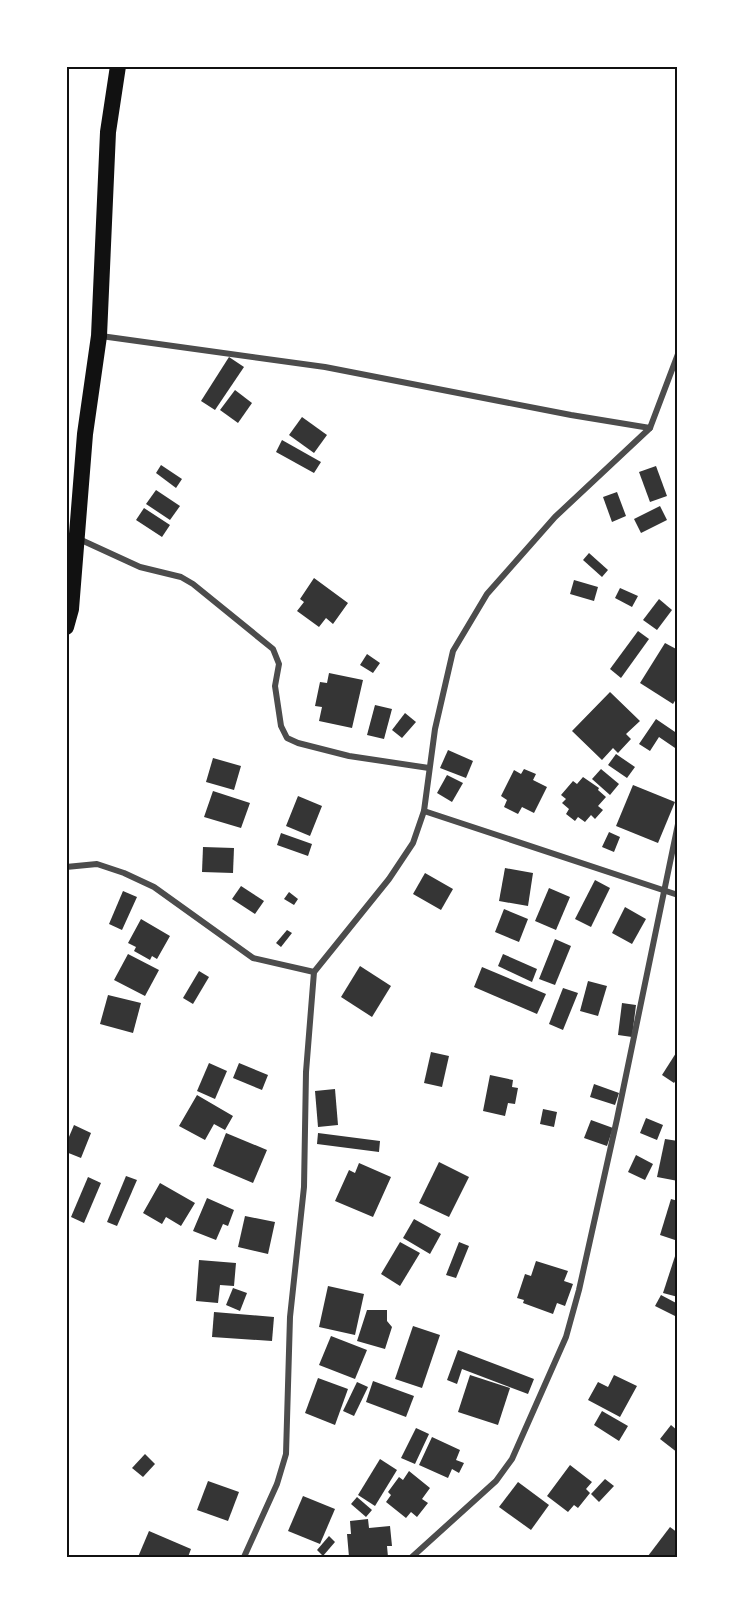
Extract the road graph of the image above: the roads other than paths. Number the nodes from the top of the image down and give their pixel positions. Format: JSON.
{"nodes":[{"id":1,"x":118,"y":66,"type":"edge"},
{"id":2,"x":99,"y":336,"type":"junction"},
{"id":3,"x":678,"y":354,"type":"edge"},
{"id":4,"x":650,"y":428,"type":"junction"},
{"id":5,"x":77,"y":538,"type":"junction"},
{"id":6,"x":66,"y":627,"type":"edge"},
{"id":7,"x":429,"y":768,"type":"junction"},
{"id":8,"x":424,"y":811,"type":"junction"},
{"id":9,"x":678,"y":824,"type":"edge"},
{"id":10,"x":66,"y":867,"type":"edge"},
{"id":11,"x":664,"y":892,"type":"junction"},
{"id":12,"x":678,"y":895,"type":"edge"},
{"id":13,"x":314,"y":972,"type":"junction"},
{"id":14,"x":244,"y":1557,"type":"edge"},
{"id":15,"x":412,"y":1557,"type":"edge"}],
"edges":[{"from":1,"to":2,"type":"highway"},
{"from":2,"to":4,"type":"street"},
{"from":2,"to":5,"type":"highway"},
{"from":3,"to":4,"type":"street"},
{"from":4,"to":7,"type":"street"},
{"from":5,"to":6,"type":"highway"},
{"from":5,"to":7,"type":"street"},
{"from":7,"to":8,"type":"street"},
{"from":8,"to":11,"type":"street"},
{"from":8,"to":13,"type":"street"},
{"from":9,"to":11,"type":"street"},
{"from":10,"to":13,"type":"street"},
{"from":11,"to":12,"type":"street"},
{"from":11,"to":15,"type":"street"},
{"from":13,"to":14,"type":"street"}]}
